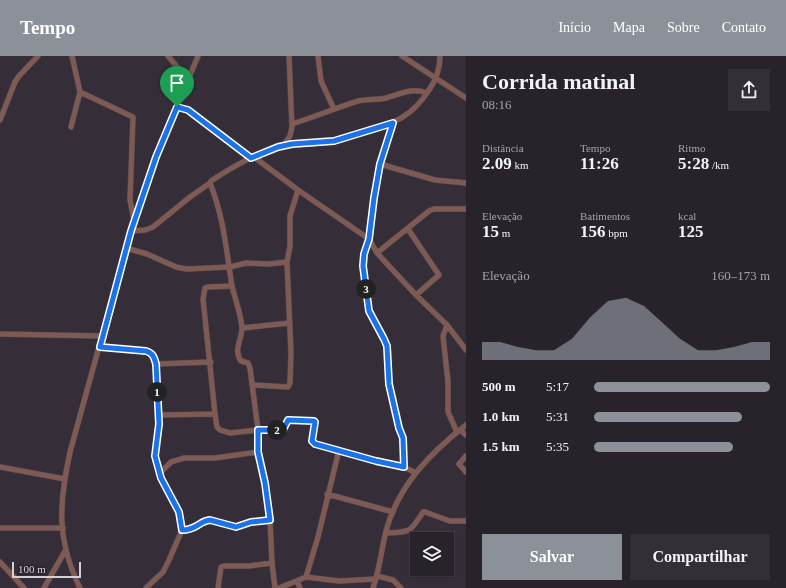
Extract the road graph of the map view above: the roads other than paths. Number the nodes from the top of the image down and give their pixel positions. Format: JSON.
{"nodes":[{"id":1,"x":38,"y":56,"type":"edge"},
{"id":2,"x":72,"y":56,"type":"edge"},
{"id":3,"x":168,"y":56,"type":"edge"},
{"id":4,"x":198,"y":56,"type":"edge"},
{"id":5,"x":289,"y":56,"type":"edge"},
{"id":6,"x":318,"y":56,"type":"edge"},
{"id":7,"x":402,"y":56,"type":"edge"},
{"id":8,"x":440,"y":56,"type":"edge"},
{"id":9,"x":436,"y":78,"type":"junction"},
{"id":10,"x":188,"y":80,"type":"junction"},
{"id":11,"x":80,"y":92,"type":"junction"},
{"id":12,"x":427,"y":93,"type":"junction"},
{"id":13,"x":466,"y":98,"type":"edge"},
{"id":14,"x":177,"y":107,"type":"junction"},
{"id":15,"x":334,"y":109,"type":"junction"},
{"id":16,"x":0,"y":120,"type":"edge"},
{"id":17,"x":393,"y":123,"type":"junction"},
{"id":18,"x":292,"y":124,"type":"junction"},
{"id":19,"x":71,"y":127,"type":"dead end"},
{"id":20,"x":283,"y":146,"type":"junction"},
{"id":21,"x":252,"y":157,"type":"junction"},
{"id":22,"x":380,"y":164,"type":"junction"},
{"id":23,"x":210,"y":183,"type":"junction"},
{"id":24,"x":466,"y":183,"type":"edge"},
{"id":25,"x":298,"y":190,"type":"junction"},
{"id":26,"x":466,"y":209,"type":"edge"},
{"id":27,"x":134,"y":223,"type":"junction"},
{"id":28,"x":408,"y":229,"type":"junction"},
{"id":29,"x":131,"y":231,"type":"junction"},
{"id":30,"x":369,"y":239,"type":"junction"},
{"id":31,"x":126,"y":248,"type":"junction"},
{"id":32,"x":377,"y":253,"type":"junction"},
{"id":33,"x":288,"y":262,"type":"junction"},
{"id":34,"x":230,"y":267,"type":"junction"},
{"id":35,"x":232,"y":286,"type":"junction"},
{"id":36,"x":416,"y":295,"type":"junction"},
{"id":37,"x":289,"y":323,"type":"junction"},
{"id":38,"x":447,"y":325,"type":"junction"},
{"id":39,"x":242,"y":328,"type":"junction"},
{"id":40,"x":0,"y":334,"type":"edge"},
{"id":41,"x":103,"y":336,"type":"junction"},
{"id":42,"x":0,"y":338,"type":"edge"},
{"id":43,"x":100,"y":347,"type":"junction"},
{"id":44,"x":466,"y":350,"type":"edge"},
{"id":45,"x":211,"y":362,"type":"junction"},
{"id":46,"x":156,"y":364,"type":"junction"},
{"id":47,"x":252,"y":385,"type":"junction"},
{"id":48,"x":215,"y":414,"type":"junction"},
{"id":49,"x":158,"y":415,"type":"junction"},
{"id":50,"x":466,"y":425,"type":"edge"},
{"id":51,"x":258,"y":430,"type":"junction"},
{"id":52,"x":459,"y":431,"type":"junction"},
{"id":53,"x":466,"y":435,"type":"edge"},
{"id":54,"x":338,"y":450,"type":"junction"},
{"id":55,"x":258,"y":452,"type":"junction"},
{"id":56,"x":466,"y":456,"type":"edge"},
{"id":57,"x":0,"y":467,"type":"edge"},
{"id":58,"x":404,"y":467,"type":"junction"},
{"id":59,"x":160,"y":472,"type":"junction"},
{"id":60,"x":466,"y":472,"type":"edge"},
{"id":61,"x":416,"y":473,"type":"junction"},
{"id":62,"x":64,"y":479,"type":"junction"},
{"id":63,"x":327,"y":494,"type":"junction"},
{"id":64,"x":393,"y":512,"type":"junction"},
{"id":65,"x":270,"y":520,"type":"junction"},
{"id":66,"x":466,"y":521,"type":"edge"},
{"id":67,"x":0,"y":528,"type":"edge"},
{"id":68,"x":63,"y":528,"type":"junction"},
{"id":69,"x":182,"y":530,"type":"junction"},
{"id":70,"x":386,"y":533,"type":"junction"},
{"id":71,"x":65,"y":551,"type":"junction"},
{"id":72,"x":0,"y":562,"type":"edge"},
{"id":73,"x":272,"y":563,"type":"junction"},
{"id":74,"x":306,"y":576,"type":"junction"},
{"id":75,"x":377,"y":577,"type":"junction"},
{"id":76,"x":297,"y":581,"type":"junction"},
{"id":77,"x":24,"y":588,"type":"edge"},
{"id":78,"x":44,"y":588,"type":"edge"},
{"id":79,"x":80,"y":588,"type":"edge"},
{"id":80,"x":146,"y":588,"type":"edge"},
{"id":81,"x":218,"y":588,"type":"edge"},
{"id":82,"x":275,"y":588,"type":"edge"},
{"id":83,"x":279,"y":588,"type":"edge"},
{"id":84,"x":300,"y":588,"type":"edge"},
{"id":85,"x":373,"y":588,"type":"edge"},
{"id":86,"x":401,"y":588,"type":"edge"}],
"edges":[{"from":1,"to":16,"type":"street"},
{"from":2,"to":11,"type":"street"},
{"from":3,"to":10,"type":"street"},
{"from":4,"to":10,"type":"street"},
{"from":5,"to":18,"type":"street"},
{"from":6,"to":15,"type":"street"},
{"from":7,"to":9,"type":"street"},
{"from":8,"to":9,"type":"street"},
{"from":9,"to":12,"type":"street"},
{"from":9,"to":13,"type":"street"},
{"from":10,"to":14,"type":"street"},
{"from":11,"to":19,"type":"street"},
{"from":11,"to":27,"type":"street"},
{"from":12,"to":15,"type":"street"},
{"from":12,"to":17,"type":"street"},
{"from":14,"to":21,"type":"street"},
{"from":14,"to":27,"type":"street"},
{"from":15,"to":18,"type":"street"},
{"from":17,"to":20,"type":"street"},
{"from":17,"to":22,"type":"street"},
{"from":18,"to":20,"type":"street"},
{"from":20,"to":21,"type":"street"},
{"from":21,"to":23,"type":"street"},
{"from":21,"to":25,"type":"street"},
{"from":22,"to":24,"type":"street"},
{"from":22,"to":30,"type":"street"},
{"from":23,"to":29,"type":"street"},
{"from":23,"to":34,"type":"street"},
{"from":25,"to":30,"type":"street"},
{"from":25,"to":33,"type":"street"},
{"from":26,"to":28,"type":"street"},
{"from":27,"to":29,"type":"street"},
{"from":28,"to":32,"type":"street"},
{"from":28,"to":36,"type":"street"},
{"from":29,"to":31,"type":"street"},
{"from":30,"to":32,"type":"street"},
{"from":30,"to":58,"type":"street"},
{"from":31,"to":34,"type":"street"},
{"from":31,"to":41,"type":"street"},
{"from":32,"to":36,"type":"street"},
{"from":33,"to":34,"type":"street"},
{"from":33,"to":37,"type":"street"},
{"from":34,"to":35,"type":"street"},
{"from":35,"to":39,"type":"street"},
{"from":35,"to":45,"type":"street"},
{"from":36,"to":38,"type":"street"},
{"from":37,"to":39,"type":"street"},
{"from":37,"to":47,"type":"street"},
{"from":38,"to":44,"type":"street"},
{"from":38,"to":52,"type":"street"},
{"from":39,"to":47,"type":"street"},
{"from":40,"to":41,"type":"street"},
{"from":40,"to":42,"type":"street"},
{"from":41,"to":43,"type":"street"},
{"from":43,"to":46,"type":"street"},
{"from":43,"to":62,"type":"street"},
{"from":45,"to":46,"type":"street"},
{"from":45,"to":48,"type":"street"},
{"from":46,"to":49,"type":"street"},
{"from":47,"to":51,"type":"street"},
{"from":48,"to":49,"type":"street"},
{"from":48,"to":51,"type":"street"},
{"from":49,"to":59,"type":"street"},
{"from":50,"to":52,"type":"street"},
{"from":51,"to":54,"type":"street"},
{"from":51,"to":55,"type":"street"},
{"from":52,"to":53,"type":"street"},
{"from":52,"to":61,"type":"street"},
{"from":54,"to":58,"type":"street"},
{"from":54,"to":63,"type":"street"},
{"from":55,"to":59,"type":"street"},
{"from":55,"to":65,"type":"street"},
{"from":56,"to":60,"type":"street"},
{"from":57,"to":62,"type":"street"},
{"from":58,"to":61,"type":"street"},
{"from":59,"to":69,"type":"street"},
{"from":61,"to":64,"type":"street"},
{"from":62,"to":68,"type":"street"},
{"from":63,"to":64,"type":"street"},
{"from":63,"to":74,"type":"street"},
{"from":64,"to":70,"type":"street"},
{"from":65,"to":69,"type":"street"},
{"from":65,"to":73,"type":"street"},
{"from":66,"to":70,"type":"street"},
{"from":67,"to":68,"type":"street"},
{"from":68,"to":71,"type":"street"},
{"from":69,"to":80,"type":"street"},
{"from":70,"to":75,"type":"street"},
{"from":71,"to":78,"type":"street"},
{"from":71,"to":79,"type":"street"},
{"from":72,"to":77,"type":"street"},
{"from":73,"to":81,"type":"street"},
{"from":73,"to":82,"type":"street"},
{"from":74,"to":75,"type":"street"},
{"from":74,"to":76,"type":"street"},
{"from":75,"to":85,"type":"street"},
{"from":75,"to":86,"type":"street"},
{"from":76,"to":83,"type":"street"},
{"from":76,"to":84,"type":"street"}]}
